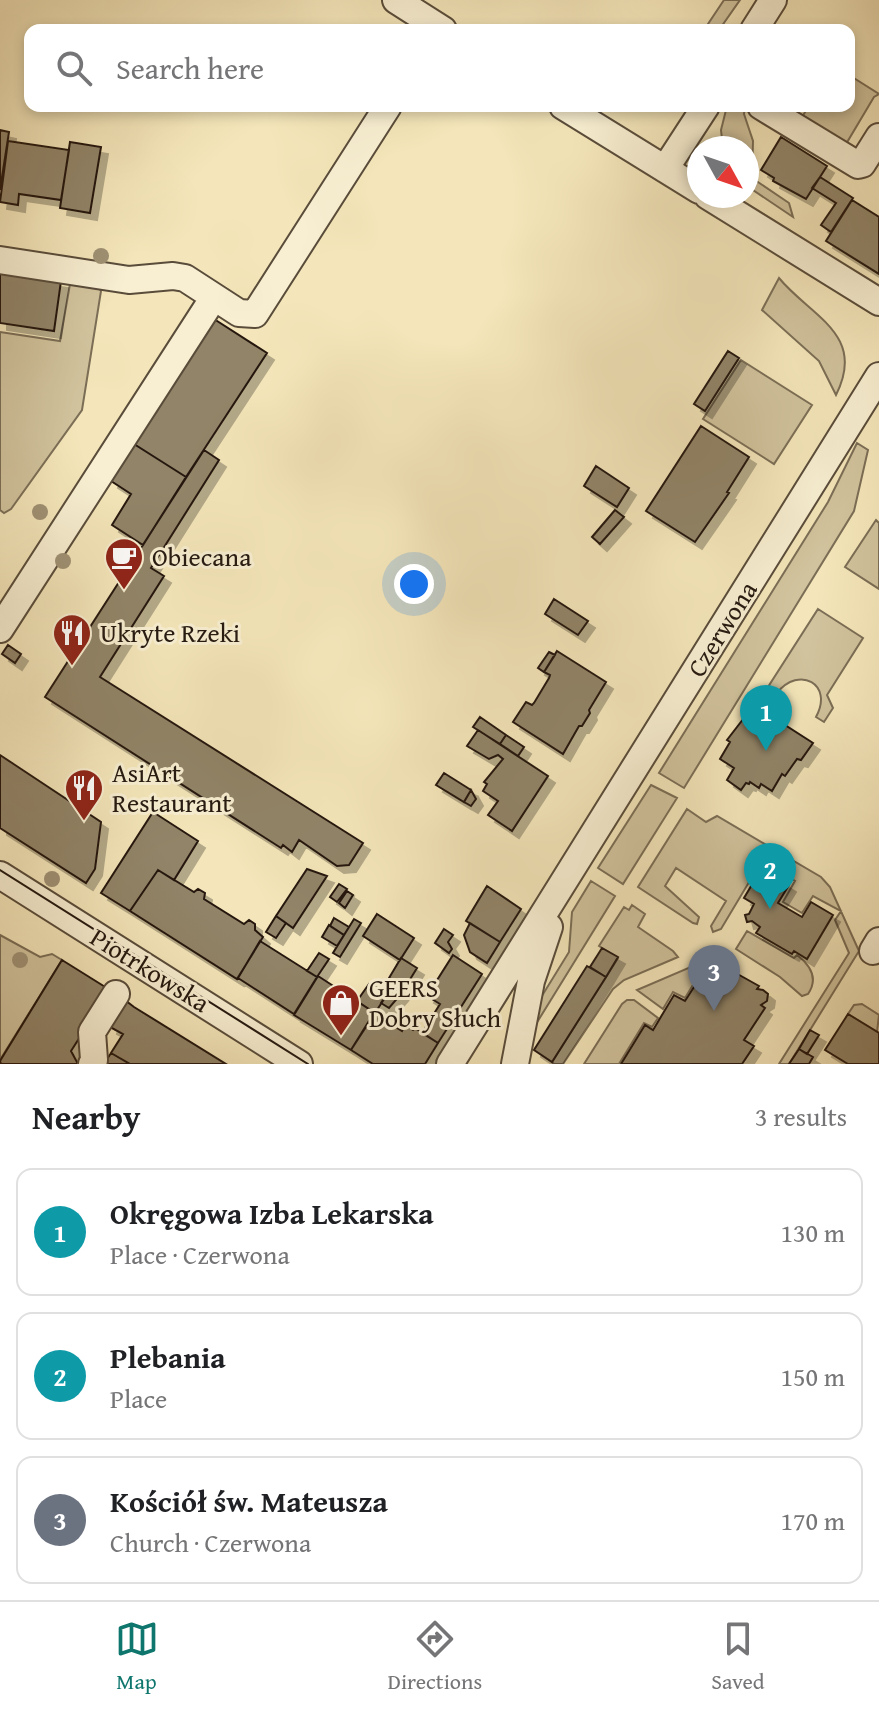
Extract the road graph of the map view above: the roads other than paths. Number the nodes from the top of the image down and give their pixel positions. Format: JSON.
{"nodes":[{"id":1,"x":396,"y":0,"type":"edge"},
{"id":2,"x":773,"y":0,"type":"edge"},
{"id":3,"x":432,"y":24,"type":"edge"},
{"id":4,"x":758,"y":24,"type":"edge"},
{"id":5,"x":384,"y":112,"type":"edge"},
{"id":6,"x":573,"y":112,"type":"edge"},
{"id":7,"x":702,"y":112,"type":"edge"},
{"id":8,"x":771,"y":112,"type":"edge"},
{"id":9,"x":879,"y":137,"type":"edge"},
{"id":10,"x":665,"y":169,"type":"junction"},
{"id":11,"x":687,"y":183,"type":"edge"},
{"id":12,"x":727,"y":208,"type":"edge"},
{"id":13,"x":0,"y":260,"type":"edge"},
{"id":14,"x":214,"y":297,"type":"junction"},
{"id":15,"x":879,"y":302,"type":"edge"},
{"id":16,"x":879,"y":376,"type":"edge"},
{"id":17,"x":0,"y":629,"type":"edge"},
{"id":18,"x":0,"y":875,"type":"edge"},
{"id":19,"x":564,"y":882,"type":"junction"},
{"id":20,"x":116,"y":994,"type":"dead end"},
{"id":21,"x":92,"y":1064,"type":"edge"},
{"id":22,"x":299,"y":1064,"type":"edge"},
{"id":23,"x":450,"y":1064,"type":"edge"},
{"id":24,"x":515,"y":1064,"type":"edge"}],
"edges":[{"from":1,"to":3,"type":"street"},
{"from":2,"to":4,"type":"street"},
{"from":5,"to":14,"type":"street"},
{"from":6,"to":10,"type":"street"},
{"from":7,"to":10,"type":"street"},
{"from":8,"to":9,"type":"street"},
{"from":10,"to":11,"type":"street"},
{"from":12,"to":15,"type":"street"},
{"from":13,"to":14,"type":"street"},
{"from":14,"to":17,"type":"street"},
{"from":16,"to":19,"type":"street","name":"Czerwona"},
{"from":18,"to":22,"type":"street","name":"Piotrkowska"},
{"from":19,"to":23,"type":"street","name":"Czerwona"},
{"from":19,"to":24,"type":"street","name":"Czerwona"},
{"from":20,"to":21,"type":"street"}]}
